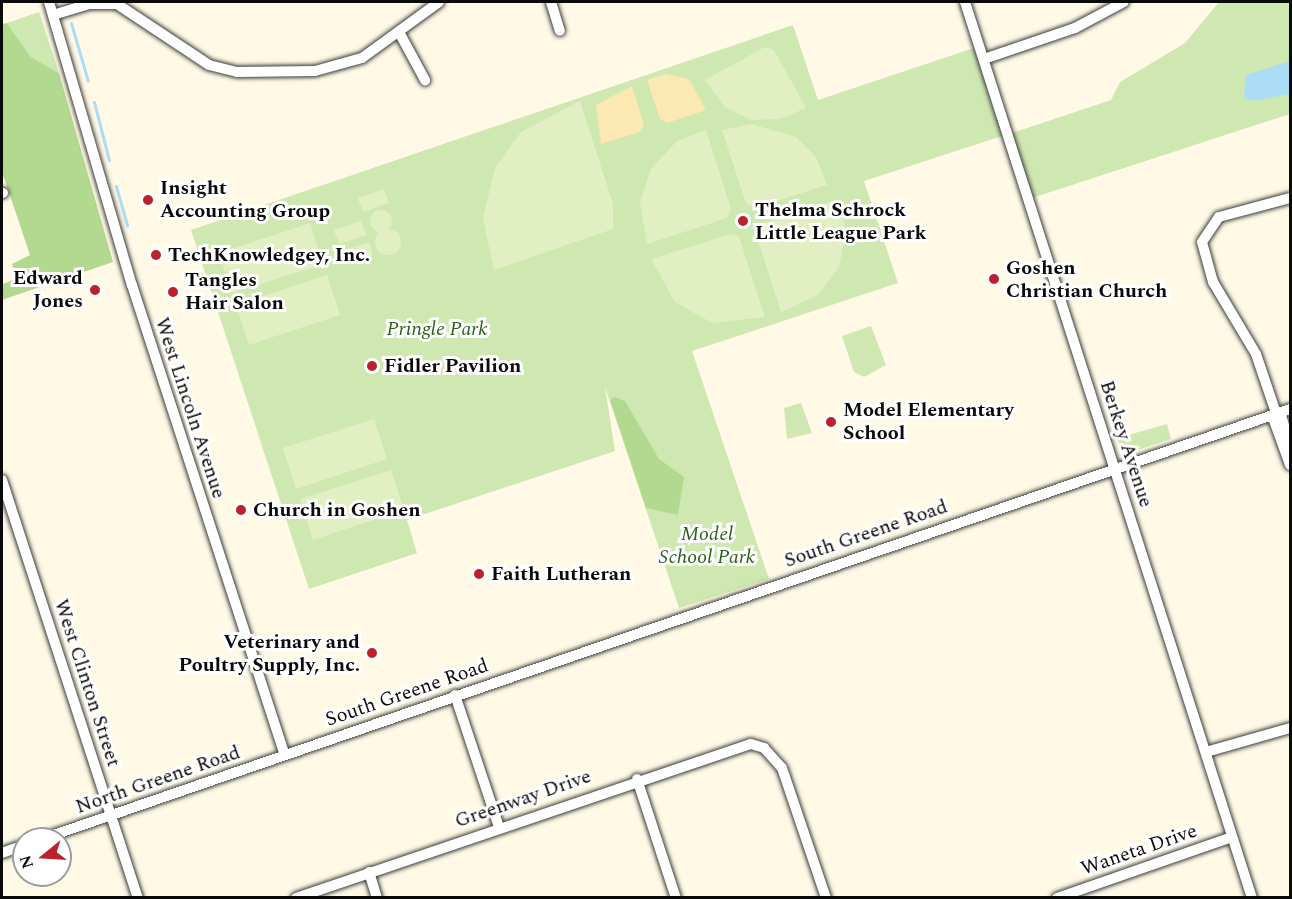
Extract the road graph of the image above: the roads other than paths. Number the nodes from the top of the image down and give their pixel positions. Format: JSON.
{"nodes":[{"id":1,"x":49,"y":2,"type":"edge"},
{"id":2,"x":437,"y":2,"type":"edge"},
{"id":3,"x":551,"y":2,"type":"edge"},
{"id":4,"x":965,"y":2,"type":"edge"},
{"id":5,"x":1125,"y":2,"type":"edge"},
{"id":6,"x":53,"y":15,"type":"junction"},
{"id":7,"x":560,"y":31,"type":"dead end"},
{"id":8,"x":399,"y":32,"type":"junction"},
{"id":9,"x":984,"y":59,"type":"junction"},
{"id":10,"x":425,"y":80,"type":"dead end"},
{"id":11,"x":1290,"y":198,"type":"edge"},
{"id":12,"x":1279,"y":412,"type":"edge"},
{"id":13,"x":1290,"y":446,"type":"edge"},
{"id":14,"x":1290,"y":465,"type":"edge"},
{"id":15,"x":1115,"y":468,"type":"junction"},
{"id":16,"x":2,"y":480,"type":"edge"},
{"id":17,"x":455,"y":695,"type":"junction"},
{"id":18,"x":1290,"y":728,"type":"edge"},
{"id":19,"x":1206,"y":752,"type":"junction"},
{"id":20,"x":285,"y":755,"type":"junction"},
{"id":21,"x":637,"y":779,"type":"junction"},
{"id":22,"x":112,"y":815,"type":"junction"},
{"id":23,"x":499,"y":827,"type":"junction"},
{"id":24,"x":72,"y":829,"type":"edge"},
{"id":25,"x":1232,"y":837,"type":"junction"},
{"id":26,"x":369,"y":872,"type":"junction"},
{"id":27,"x":138,"y":897,"type":"edge"},
{"id":28,"x":296,"y":897,"type":"edge"},
{"id":29,"x":377,"y":897,"type":"edge"},
{"id":30,"x":676,"y":897,"type":"edge"},
{"id":31,"x":826,"y":897,"type":"edge"},
{"id":32,"x":1057,"y":897,"type":"edge"},
{"id":33,"x":1252,"y":897,"type":"edge"}],
"edges":[{"from":1,"to":6,"type":"street","name":"West Lincoln Avenue"},
{"from":2,"to":8,"type":"street"},
{"from":3,"to":7,"type":"street"},
{"from":4,"to":9,"type":"street","name":"Berkey Avenue"},
{"from":5,"to":9,"type":"street"},
{"from":6,"to":8,"type":"street"},
{"from":6,"to":20,"type":"street","name":"West Lincoln Avenue"},
{"from":8,"to":10,"type":"street"},
{"from":9,"to":15,"type":"street","name":"Berkey Avenue"},
{"from":11,"to":12,"type":"street"},
{"from":12,"to":13,"type":"street"},
{"from":12,"to":14,"type":"street"},
{"from":12,"to":15,"type":"street","name":"South Greene Road"},
{"from":15,"to":17,"type":"street","name":"South Greene Road"},
{"from":15,"to":19,"type":"street","name":"Berkey Avenue"},
{"from":16,"to":22,"type":"street","name":"West Clinton Street"},
{"from":17,"to":20,"type":"street","name":"South Greene Road"},
{"from":17,"to":23,"type":"street"},
{"from":18,"to":19,"type":"street"},
{"from":19,"to":25,"type":"street","name":"Berkey Avenue"},
{"from":20,"to":22,"type":"street","name":"North Greene Road"},
{"from":21,"to":23,"type":"street","name":"Greenway Drive"},
{"from":21,"to":30,"type":"street"},
{"from":21,"to":31,"type":"street","name":"Greenway Drive"},
{"from":22,"to":24,"type":"street","name":"North Greene Road"},
{"from":22,"to":27,"type":"street","name":"West Clinton Street"},
{"from":23,"to":26,"type":"street","name":"Greenway Drive"},
{"from":25,"to":32,"type":"street","name":"Waneta Drive"},
{"from":25,"to":33,"type":"street","name":"Berkey Avenue"},
{"from":26,"to":28,"type":"street","name":"Greenway Drive"},
{"from":26,"to":29,"type":"street"}]}
